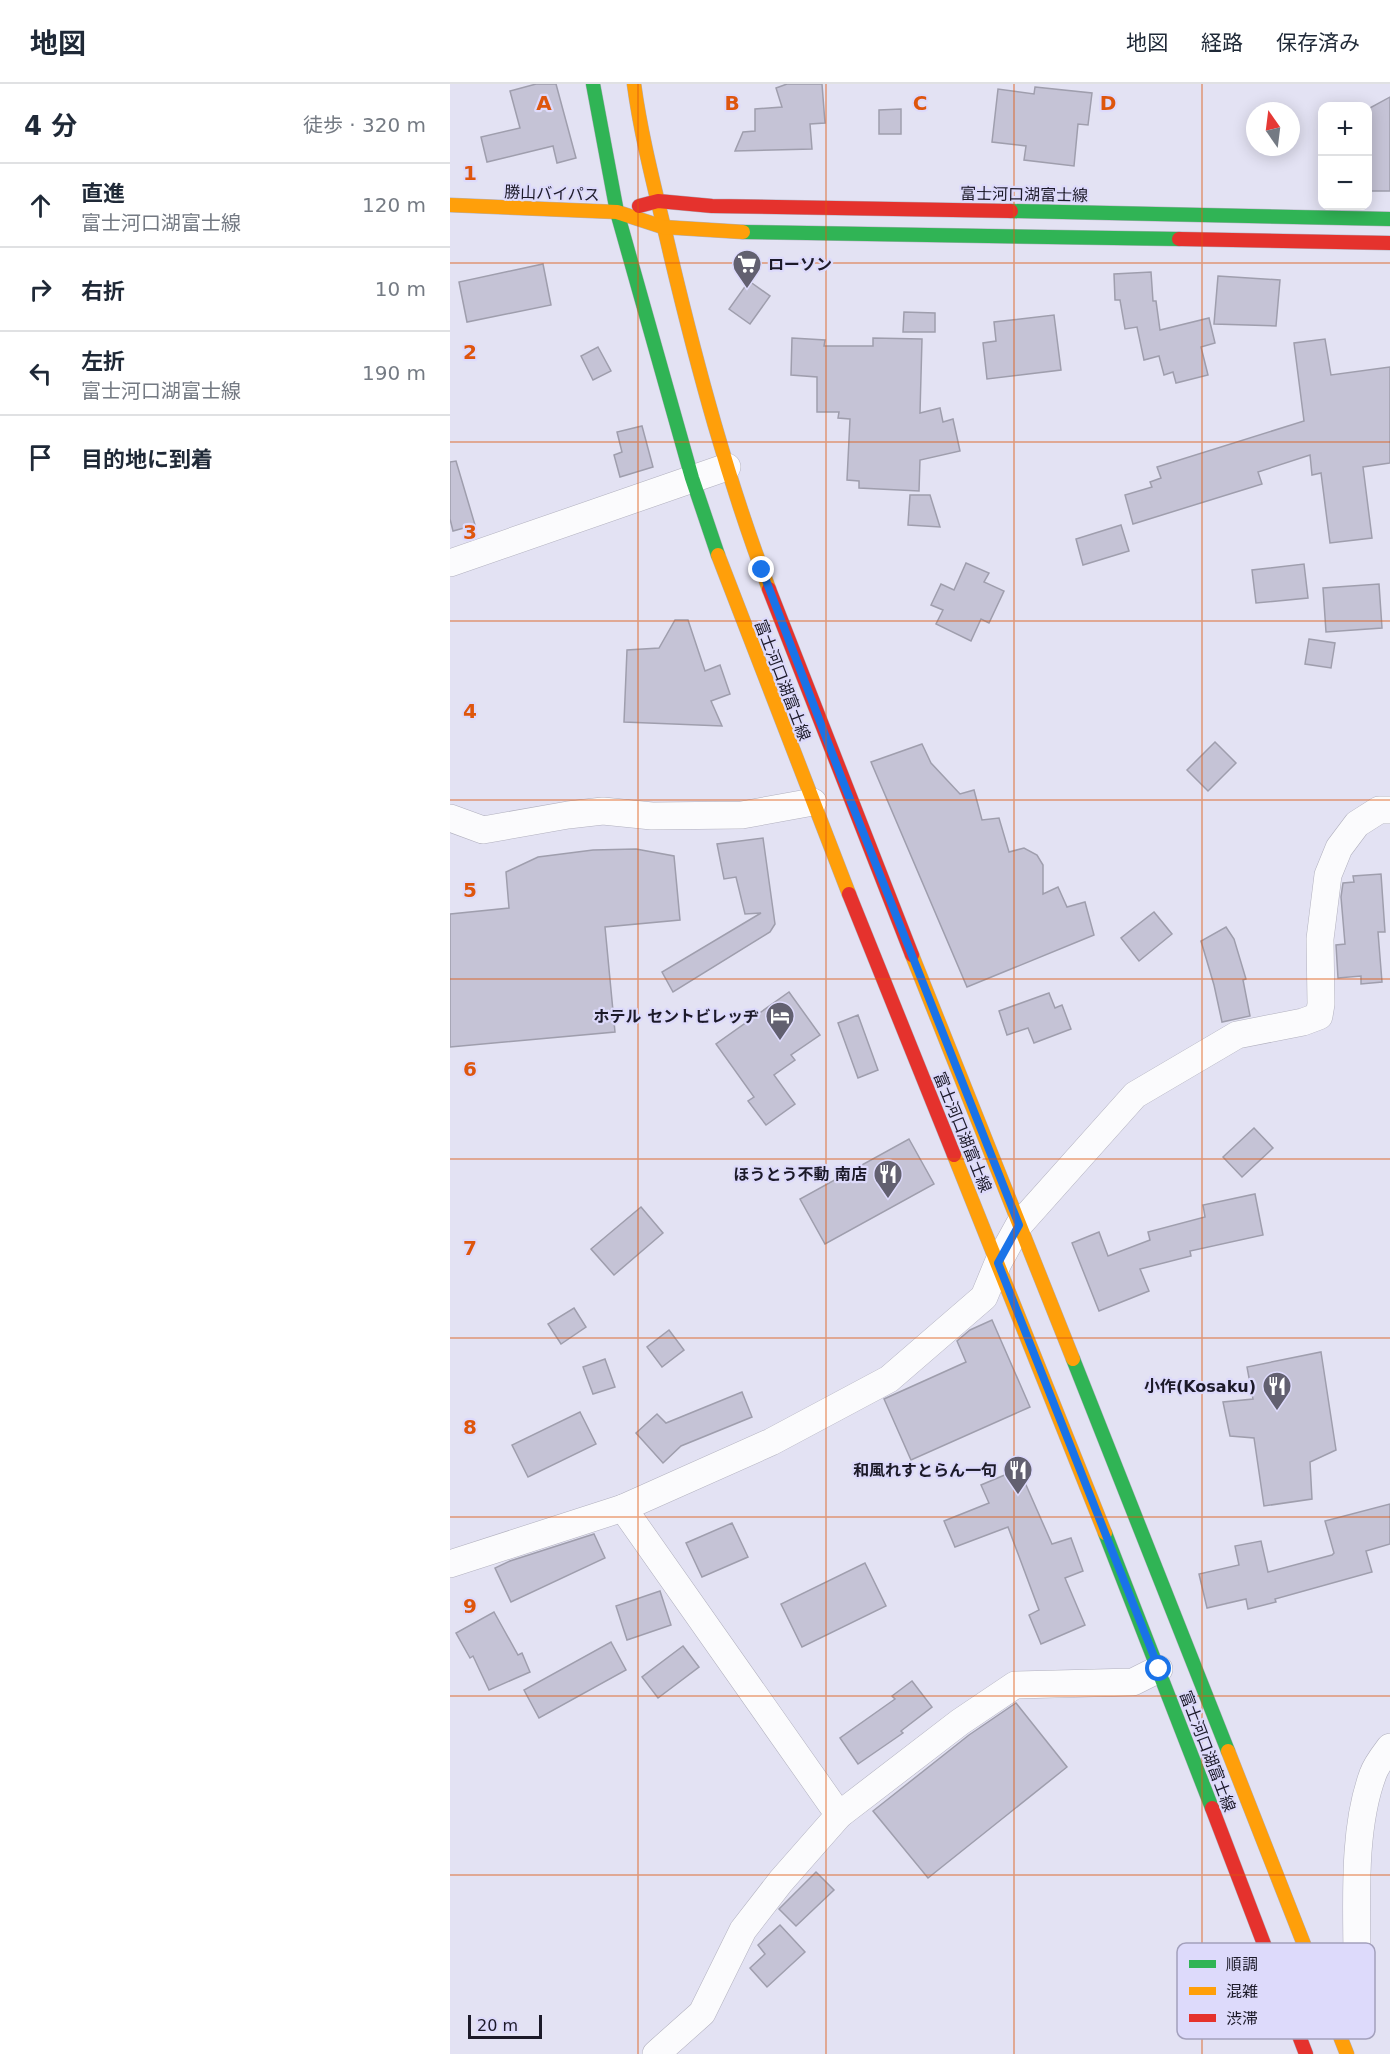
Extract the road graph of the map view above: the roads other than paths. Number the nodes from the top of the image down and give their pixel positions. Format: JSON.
{"nodes":[{"id":1,"x":593,"y":84,"type":"edge"},
{"id":2,"x":634,"y":84,"type":"edge"},
{"id":3,"x":658,"y":201,"type":"junction"},
{"id":4,"x":450,"y":205,"type":"edge"},
{"id":5,"x":617,"y":212,"type":"junction"},
{"id":6,"x":1390,"y":219,"type":"edge"},
{"id":7,"x":663,"y":227,"type":"junction"},
{"id":8,"x":1390,"y":243,"type":"edge"},
{"id":9,"x":727,"y":467,"type":"junction"},
{"id":10,"x":692,"y":478,"type":"junction"},
{"id":11,"x":450,"y":563,"type":"edge"},
{"id":12,"x":813,"y":802,"type":"junction"},
{"id":13,"x":1390,"y":810,"type":"edge"},
{"id":14,"x":450,"y":818,"type":"edge"},
{"id":15,"x":1019,"y":1225,"type":"junction"},
{"id":16,"x":998,"y":1263,"type":"junction"},
{"id":17,"x":623,"y":1508,"type":"junction"},
{"id":18,"x":450,"y":1564,"type":"edge"},
{"id":19,"x":1159,"y":1669,"type":"junction"},
{"id":20,"x":1390,"y":1747,"type":"edge"},
{"id":21,"x":839,"y":1815,"type":"junction"},
{"id":22,"x":1263,"y":1943,"type":"edge"},
{"id":23,"x":1302,"y":1943,"type":"edge"},
{"id":24,"x":1358,"y":1943,"type":"edge"},
{"id":25,"x":1300,"y":2039,"type":"edge"},
{"id":26,"x":1341,"y":2039,"type":"edge"},
{"id":27,"x":656,"y":2054,"type":"edge"},
{"id":28,"x":1306,"y":2054,"type":"edge"},
{"id":29,"x":1347,"y":2054,"type":"edge"}],
"edges":[{"from":1,"to":5,"type":"main road","name":"富士河口湖富士線"},
{"from":2,"to":3,"type":"main road","name":"富士河口湖富士線"},
{"from":3,"to":5,"type":"main road","name":"富士河口湖富士線"},
{"from":3,"to":6,"type":"main road","name":"富士河口湖富士線"},
{"from":3,"to":7,"type":"main road","name":"富士河口湖富士線"},
{"from":4,"to":5,"type":"main road","name":"勝山バイパス"},
{"from":5,"to":7,"type":"main road"},
{"from":5,"to":10,"type":"main road","name":"富士河口湖富士線"},
{"from":7,"to":8,"type":"main road"},
{"from":7,"to":9,"type":"main road","name":"富士河口湖富士線"},
{"from":9,"to":10,"type":"street"},
{"from":9,"to":15,"type":"main road","name":"富士河口湖富士線"},
{"from":10,"to":11,"type":"street"},
{"from":10,"to":12,"type":"main road","name":"富士河口湖富士線"},
{"from":12,"to":14,"type":"street"},
{"from":12,"to":16,"type":"main road","name":"富士河口湖富士線"},
{"from":13,"to":15,"type":"street"},
{"from":15,"to":16,"type":"street"},
{"from":15,"to":23,"type":"main road","name":"富士河口湖富士線"},
{"from":16,"to":17,"type":"street"},
{"from":16,"to":19,"type":"main road","name":"富士河口湖富士線"},
{"from":17,"to":18,"type":"street"},
{"from":17,"to":21,"type":"street"},
{"from":19,"to":21,"type":"street"},
{"from":19,"to":22,"type":"main road","name":"富士河口湖富士線"},
{"from":20,"to":24,"type":"street"},
{"from":21,"to":27,"type":"street"},
{"from":25,"to":28,"type":"main road","name":"富士河口湖富士線"},
{"from":26,"to":29,"type":"main road","name":"富士河口湖富士線"}]}
